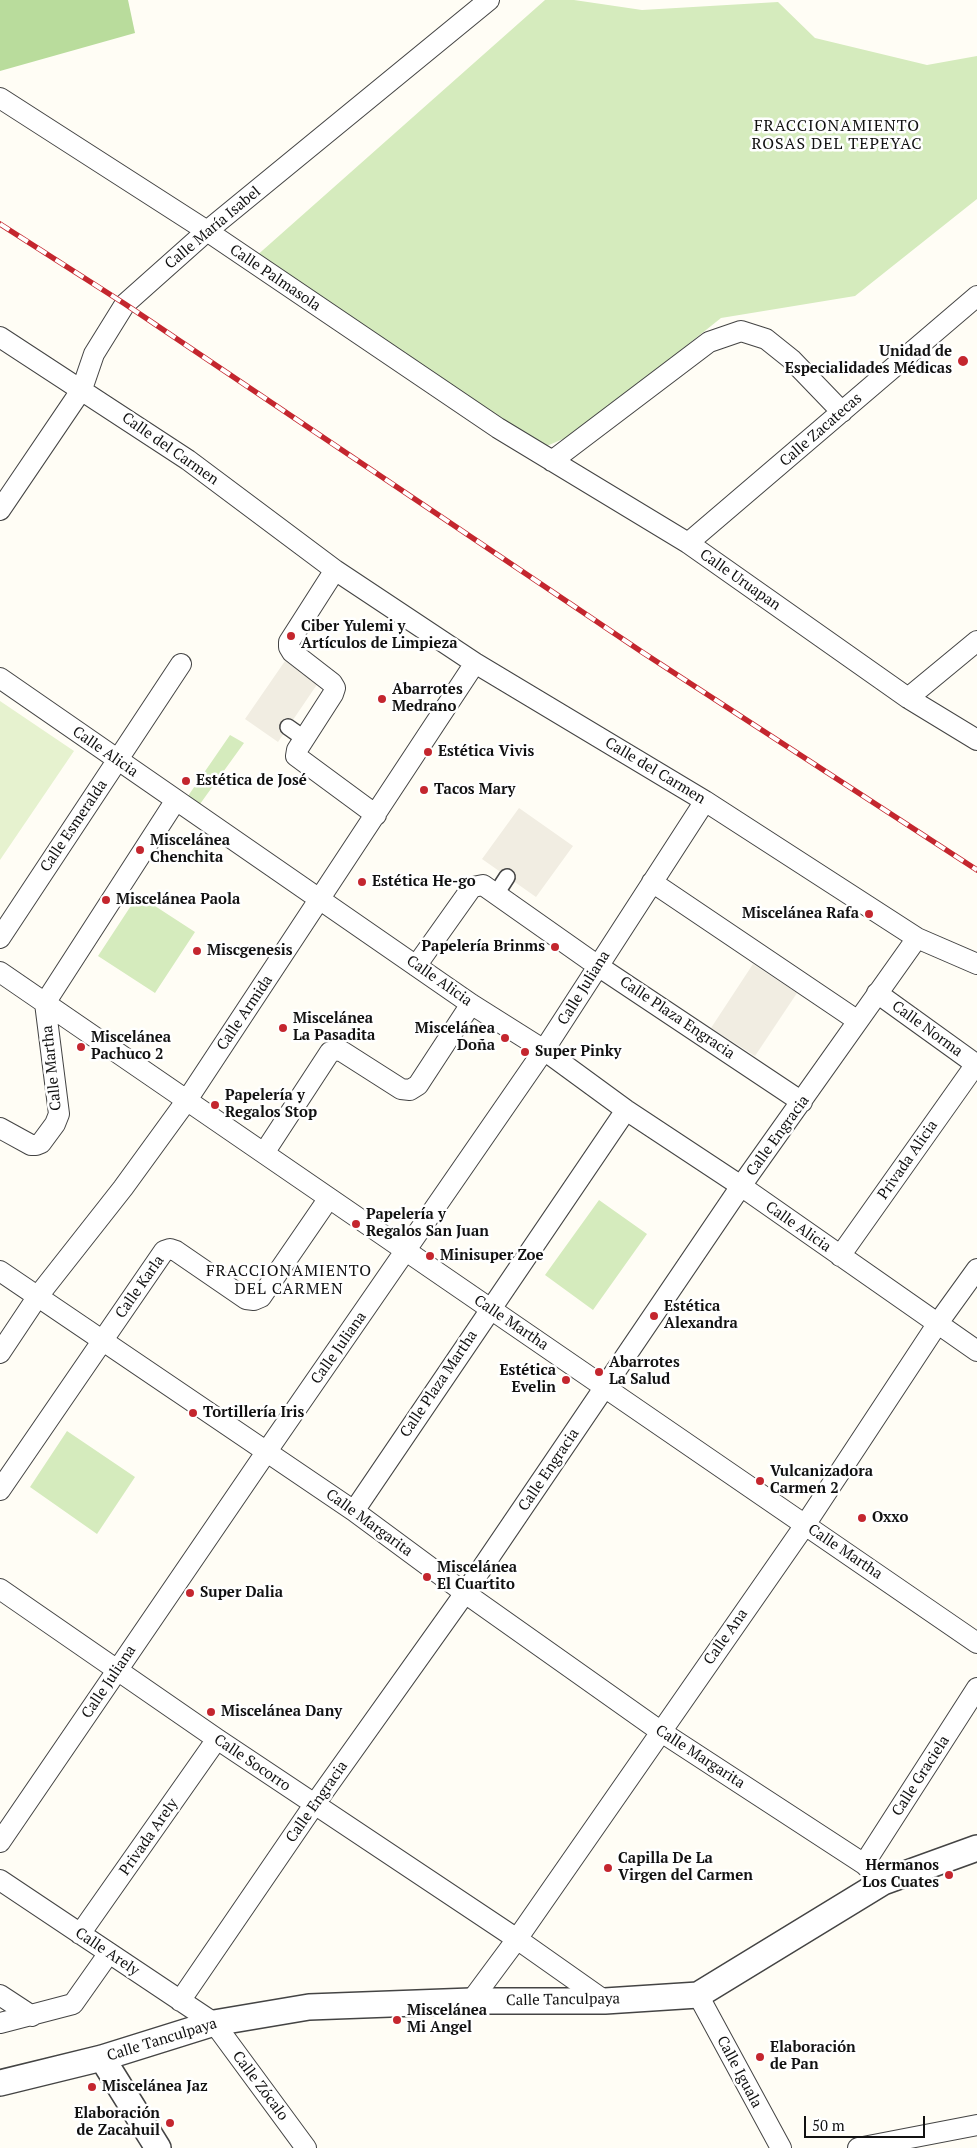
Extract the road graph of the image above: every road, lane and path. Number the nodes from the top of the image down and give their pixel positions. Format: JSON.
{"nodes":[{"id":1,"x":489,"y":0,"type":"edge"},
{"id":2,"x":0,"y":98,"type":"edge"},
{"id":3,"x":207,"y":231,"type":"junction"},
{"id":4,"x":977,"y":296,"type":"edge"},
{"id":5,"x":0,"y":337,"type":"edge"},
{"id":6,"x":82,"y":389,"type":"junction"},
{"id":7,"x":842,"y":412,"type":"junction"},
{"id":8,"x":498,"y":428,"type":"joint"},
{"id":9,"x":552,"y":461,"type":"junction"},
{"id":10,"x":0,"y":510,"type":"edge"},
{"id":11,"x":688,"y":543,"type":"junction"},
{"id":12,"x":335,"y":570,"type":"junction"},
{"id":13,"x":977,"y":641,"type":"edge"},
{"id":14,"x":475,"y":663,"type":"junction"},
{"id":15,"x":181,"y":664,"type":"dead end"},
{"id":16,"x":0,"y":678,"type":"edge"},
{"id":17,"x":908,"y":698,"type":"junction"},
{"id":18,"x":288,"y":727,"type":"dead end"},
{"id":19,"x":305,"y":739,"type":"junction"},
{"id":20,"x":977,"y":740,"type":"edge"},
{"id":21,"x":118,"y":761,"type":"junction"},
{"id":22,"x":176,"y":800,"type":"junction"},
{"id":23,"x":705,"y":800,"type":"junction"},
{"id":24,"x":376,"y":815,"type":"junction"},
{"id":25,"x":507,"y":877,"type":"dead end"},
{"id":26,"x":652,"y":882,"type":"junction"},
{"id":27,"x":496,"y":894,"type":"junction"},
{"id":28,"x":320,"y":900,"type":"junction"},
{"id":29,"x":0,"y":938,"type":"edge"},
{"id":30,"x":917,"y":938,"type":"junction"},
{"id":31,"x":977,"y":964,"type":"edge"},
{"id":32,"x":416,"y":966,"type":"junction"},
{"id":33,"x":598,"y":966,"type":"junction"},
{"id":34,"x":0,"y":972,"type":"edge"},
{"id":35,"x":878,"y":993,"type":"junction"},
{"id":36,"x":45,"y":1003,"type":"junction"},
{"id":37,"x":471,"y":1004,"type":"junction"},
{"id":38,"x":858,"y":1021,"type":"junction"},
{"id":39,"x":544,"y":1050,"type":"junction"},
{"id":40,"x":977,"y":1064,"type":"edge"},
{"id":41,"x":187,"y":1100,"type":"junction"},
{"id":42,"x":802,"y":1102,"type":"junction"},
{"id":43,"x":626,"y":1110,"type":"junction"},
{"id":44,"x":0,"y":1128,"type":"edge"},
{"id":45,"x":264,"y":1153,"type":"junction"},
{"id":46,"x":741,"y":1186,"type":"junction"},
{"id":47,"x":329,"y":1198,"type":"junction"},
{"id":48,"x":406,"y":1251,"type":"junction"},
{"id":49,"x":840,"y":1256,"type":"junction"},
{"id":50,"x":977,"y":1269,"type":"edge"},
{"id":51,"x":0,"y":1271,"type":"edge"},
{"id":52,"x":38,"y":1296,"type":"junction"},
{"id":53,"x":490,"y":1308,"type":"junction"},
{"id":54,"x":938,"y":1323,"type":"junction"},
{"id":55,"x":103,"y":1340,"type":"junction"},
{"id":56,"x":977,"y":1351,"type":"edge"},
{"id":57,"x":0,"y":1353,"type":"edge"},
{"id":58,"x":606,"y":1388,"type":"junction"},
{"id":59,"x":267,"y":1451,"type":"junction"},
{"id":60,"x":0,"y":1490,"type":"edge"},
{"id":61,"x":354,"y":1511,"type":"junction"},
{"id":62,"x":805,"y":1525,"type":"junction"},
{"id":63,"x":0,"y":1589,"type":"edge"},
{"id":64,"x":465,"y":1593,"type":"junction"},
{"id":65,"x":977,"y":1643,"type":"edge"},
{"id":66,"x":116,"y":1671,"type":"junction"},
{"id":67,"x":977,"y":1688,"type":"edge"},
{"id":68,"x":660,"y":1731,"type":"junction"},
{"id":69,"x":217,"y":1740,"type":"junction"},
{"id":70,"x":314,"y":1806,"type":"junction"},
{"id":71,"x":0,"y":1842,"type":"edge"},
{"id":72,"x":977,"y":1848,"type":"edge"},
{"id":73,"x":864,"y":1864,"type":"junction"},
{"id":74,"x":0,"y":1880,"type":"edge"},
{"id":75,"x":882,"y":1882,"type":"junction"},
{"id":76,"x":80,"y":1934,"type":"junction"},
{"id":77,"x":516,"y":1939,"type":"junction"},
{"id":78,"x":109,"y":1953,"type":"junction"},
{"id":79,"x":0,"y":1995,"type":"edge"},
{"id":80,"x":698,"y":1995,"type":"junction"},
{"id":81,"x":180,"y":2001,"type":"junction"},
{"id":82,"x":471,"y":2001,"type":"junction"},
{"id":83,"x":605,"y":2001,"type":"junction"},
{"id":84,"x":32,"y":2016,"type":"junction"},
{"id":85,"x":0,"y":2023,"type":"edge"},
{"id":86,"x":214,"y":2023,"type":"junction"},
{"id":87,"x":102,"y":2058,"type":"junction"},
{"id":88,"x":0,"y":2083,"type":"edge"},
{"id":89,"x":977,"y":2124,"type":"edge"},
{"id":90,"x":158,"y":2148,"type":"edge"},
{"id":91,"x":306,"y":2148,"type":"edge"},
{"id":92,"x":780,"y":2148,"type":"edge"},
{"id":93,"x":858,"y":2148,"type":"edge"}],
"edges":[{"from":1,"to":3,"type":"street","name":"Calle María Isabel"},
{"from":2,"to":3,"type":"street","name":"Calle Palmasola"},
{"from":3,"to":6,"type":"street","name":"Calle María Isabel"},
{"from":3,"to":8,"type":"street","name":"Calle Palmasola"},
{"from":4,"to":7,"type":"street","name":"Calle Zacatecas"},
{"from":5,"to":6,"type":"street","name":"Calle del Carmen"},
{"from":6,"to":10,"type":"street","name":"Calle María Isabel"},
{"from":6,"to":12,"type":"street","name":"Calle del Carmen"},
{"from":7,"to":9,"type":"street"},
{"from":7,"to":11,"type":"street","name":"Calle Zacatecas"},
{"from":8,"to":9,"type":"street","name":"Calle Uruapan"},
{"from":9,"to":11,"type":"street","name":"Calle Uruapan"},
{"from":11,"to":17,"type":"street","name":"Calle Uruapan"},
{"from":12,"to":14,"type":"street","name":"Calle del Carmen"},
{"from":12,"to":19,"type":"street"},
{"from":13,"to":17,"type":"street"},
{"from":14,"to":23,"type":"street","name":"Calle del Carmen"},
{"from":14,"to":24,"type":"street","name":"Calle Armida"},
{"from":15,"to":21,"type":"street","name":"Calle Esmeralda"},
{"from":16,"to":21,"type":"street","name":"Calle Alicia"},
{"from":17,"to":20,"type":"street","name":"Calle Uruapan"},
{"from":18,"to":19,"type":"street"},
{"from":19,"to":24,"type":"street"},
{"from":21,"to":22,"type":"street","name":"Calle Alicia"},
{"from":21,"to":29,"type":"street","name":"Calle Esmeralda"},
{"from":22,"to":28,"type":"street","name":"Calle Alicia"},
{"from":22,"to":36,"type":"street"},
{"from":23,"to":26,"type":"street","name":"Calle Juliana"},
{"from":23,"to":30,"type":"street","name":"Calle del Carmen"},
{"from":24,"to":28,"type":"street","name":"Calle Armida"},
{"from":25,"to":27,"type":"street"},
{"from":26,"to":33,"type":"street","name":"Calle Juliana"},
{"from":26,"to":38,"type":"street"},
{"from":27,"to":32,"type":"street","name":"Calle Plaza Engracia"},
{"from":27,"to":33,"type":"street","name":"Calle Plaza Engracia"},
{"from":28,"to":32,"type":"street","name":"Calle Alicia"},
{"from":28,"to":41,"type":"street","name":"Calle Armida"},
{"from":30,"to":31,"type":"street","name":"Calle del Carmen"},
{"from":30,"to":35,"type":"street","name":"Calle Engracia"},
{"from":32,"to":37,"type":"street","name":"Calle Alicia"},
{"from":33,"to":39,"type":"street","name":"Calle Juliana"},
{"from":33,"to":42,"type":"street","name":"Calle Plaza Engracia"},
{"from":34,"to":36,"type":"street","name":"Calle Martha"},
{"from":35,"to":38,"type":"street","name":"Calle Engracia"},
{"from":35,"to":40,"type":"street","name":"Calle Norma"},
{"from":36,"to":41,"type":"street","name":"Calle Martha"},
{"from":36,"to":44,"type":"street","name":"Calle Martha"},
{"from":37,"to":39,"type":"street","name":"Calle Alicia"},
{"from":37,"to":45,"type":"street"},
{"from":38,"to":42,"type":"street","name":"Calle Engracia"},
{"from":39,"to":43,"type":"street","name":"Calle Alicia"},
{"from":39,"to":48,"type":"street","name":"Calle Juliana"},
{"from":40,"to":49,"type":"street","name":"Privada Alicia"},
{"from":41,"to":45,"type":"street","name":"Calle Martha"},
{"from":41,"to":52,"type":"street","name":"Calle Armida"},
{"from":42,"to":46,"type":"street","name":"Calle Engracia"},
{"from":43,"to":46,"type":"street","name":"Calle Alicia"},
{"from":43,"to":53,"type":"street","name":"Calle Plaza Martha"},
{"from":45,"to":47,"type":"street","name":"Calle Martha"},
{"from":46,"to":49,"type":"street","name":"Calle Alicia"},
{"from":46,"to":58,"type":"street","name":"Calle Engracia"},
{"from":47,"to":48,"type":"street","name":"Calle Martha"},
{"from":47,"to":55,"type":"street","name":"Calle Karla"},
{"from":48,"to":53,"type":"street","name":"Calle Martha"},
{"from":48,"to":59,"type":"street","name":"Calle Juliana"},
{"from":49,"to":54,"type":"street","name":"Calle Alicia"},
{"from":50,"to":54,"type":"street","name":"Calle Ana"},
{"from":51,"to":52,"type":"street","name":"Calle Margarita"},
{"from":52,"to":55,"type":"street","name":"Calle Margarita"},
{"from":52,"to":57,"type":"street","name":"Calle Armida"},
{"from":53,"to":58,"type":"street","name":"Calle Martha"},
{"from":53,"to":61,"type":"street","name":"Calle Plaza Martha"},
{"from":54,"to":56,"type":"street","name":"Calle Alicia"},
{"from":54,"to":62,"type":"street","name":"Calle Ana"},
{"from":55,"to":59,"type":"street","name":"Calle Margarita"},
{"from":55,"to":60,"type":"street","name":"Calle Karla"},
{"from":58,"to":62,"type":"street","name":"Calle Martha"},
{"from":58,"to":64,"type":"street","name":"Calle Engracia"},
{"from":59,"to":61,"type":"street","name":"Calle Margarita"},
{"from":59,"to":66,"type":"street","name":"Calle Juliana"},
{"from":61,"to":64,"type":"street","name":"Calle Margarita"},
{"from":62,"to":65,"type":"street","name":"Calle Martha"},
{"from":62,"to":68,"type":"street","name":"Calle Ana"},
{"from":63,"to":66,"type":"street","name":"Calle Socorro"},
{"from":64,"to":68,"type":"street","name":"Calle Margarita"},
{"from":64,"to":70,"type":"street","name":"Calle Engracia"},
{"from":66,"to":69,"type":"street","name":"Calle Socorro"},
{"from":66,"to":71,"type":"street","name":"Calle Juliana"},
{"from":67,"to":73,"type":"street","name":"Calle Graciela"},
{"from":68,"to":73,"type":"street","name":"Calle Margarita"},
{"from":68,"to":77,"type":"street","name":"Calle Ana"},
{"from":69,"to":70,"type":"street","name":"Calle Socorro"},
{"from":69,"to":76,"type":"street","name":"Privada Arely"},
{"from":70,"to":77,"type":"street","name":"Calle Socorro"},
{"from":70,"to":81,"type":"street","name":"Calle Engracia"},
{"from":72,"to":75,"type":"street","name":"Calle Tanculpaya"},
{"from":73,"to":75,"type":"street","name":"Calle Margarita"},
{"from":74,"to":76,"type":"street","name":"Calle Arely"},
{"from":75,"to":80,"type":"street","name":"Calle Tanculpaya"},
{"from":76,"to":78,"type":"street","name":"Calle Arely"},
{"from":77,"to":82,"type":"street","name":"Calle Ana"},
{"from":77,"to":83,"type":"street","name":"Calle Socorro"},
{"from":78,"to":81,"type":"street","name":"Calle Arely"},
{"from":78,"to":84,"type":"street"},
{"from":79,"to":84,"type":"street"},
{"from":80,"to":83,"type":"street","name":"Calle Tanculpaya"},
{"from":80,"to":92,"type":"street","name":"Calle Iguala"},
{"from":81,"to":86,"type":"street","name":"Calle Arely"},
{"from":82,"to":83,"type":"street","name":"Calle Tanculpaya"},
{"from":82,"to":86,"type":"street","name":"Calle Tanculpaya"},
{"from":84,"to":85,"type":"street"},
{"from":86,"to":87,"type":"street","name":"Calle Tanculpaya"},
{"from":86,"to":91,"type":"street","name":"Calle Zócalo"},
{"from":87,"to":88,"type":"street","name":"Calle Tanculpaya"},
{"from":87,"to":90,"type":"street"},
{"from":89,"to":93,"type":"street"}]}
